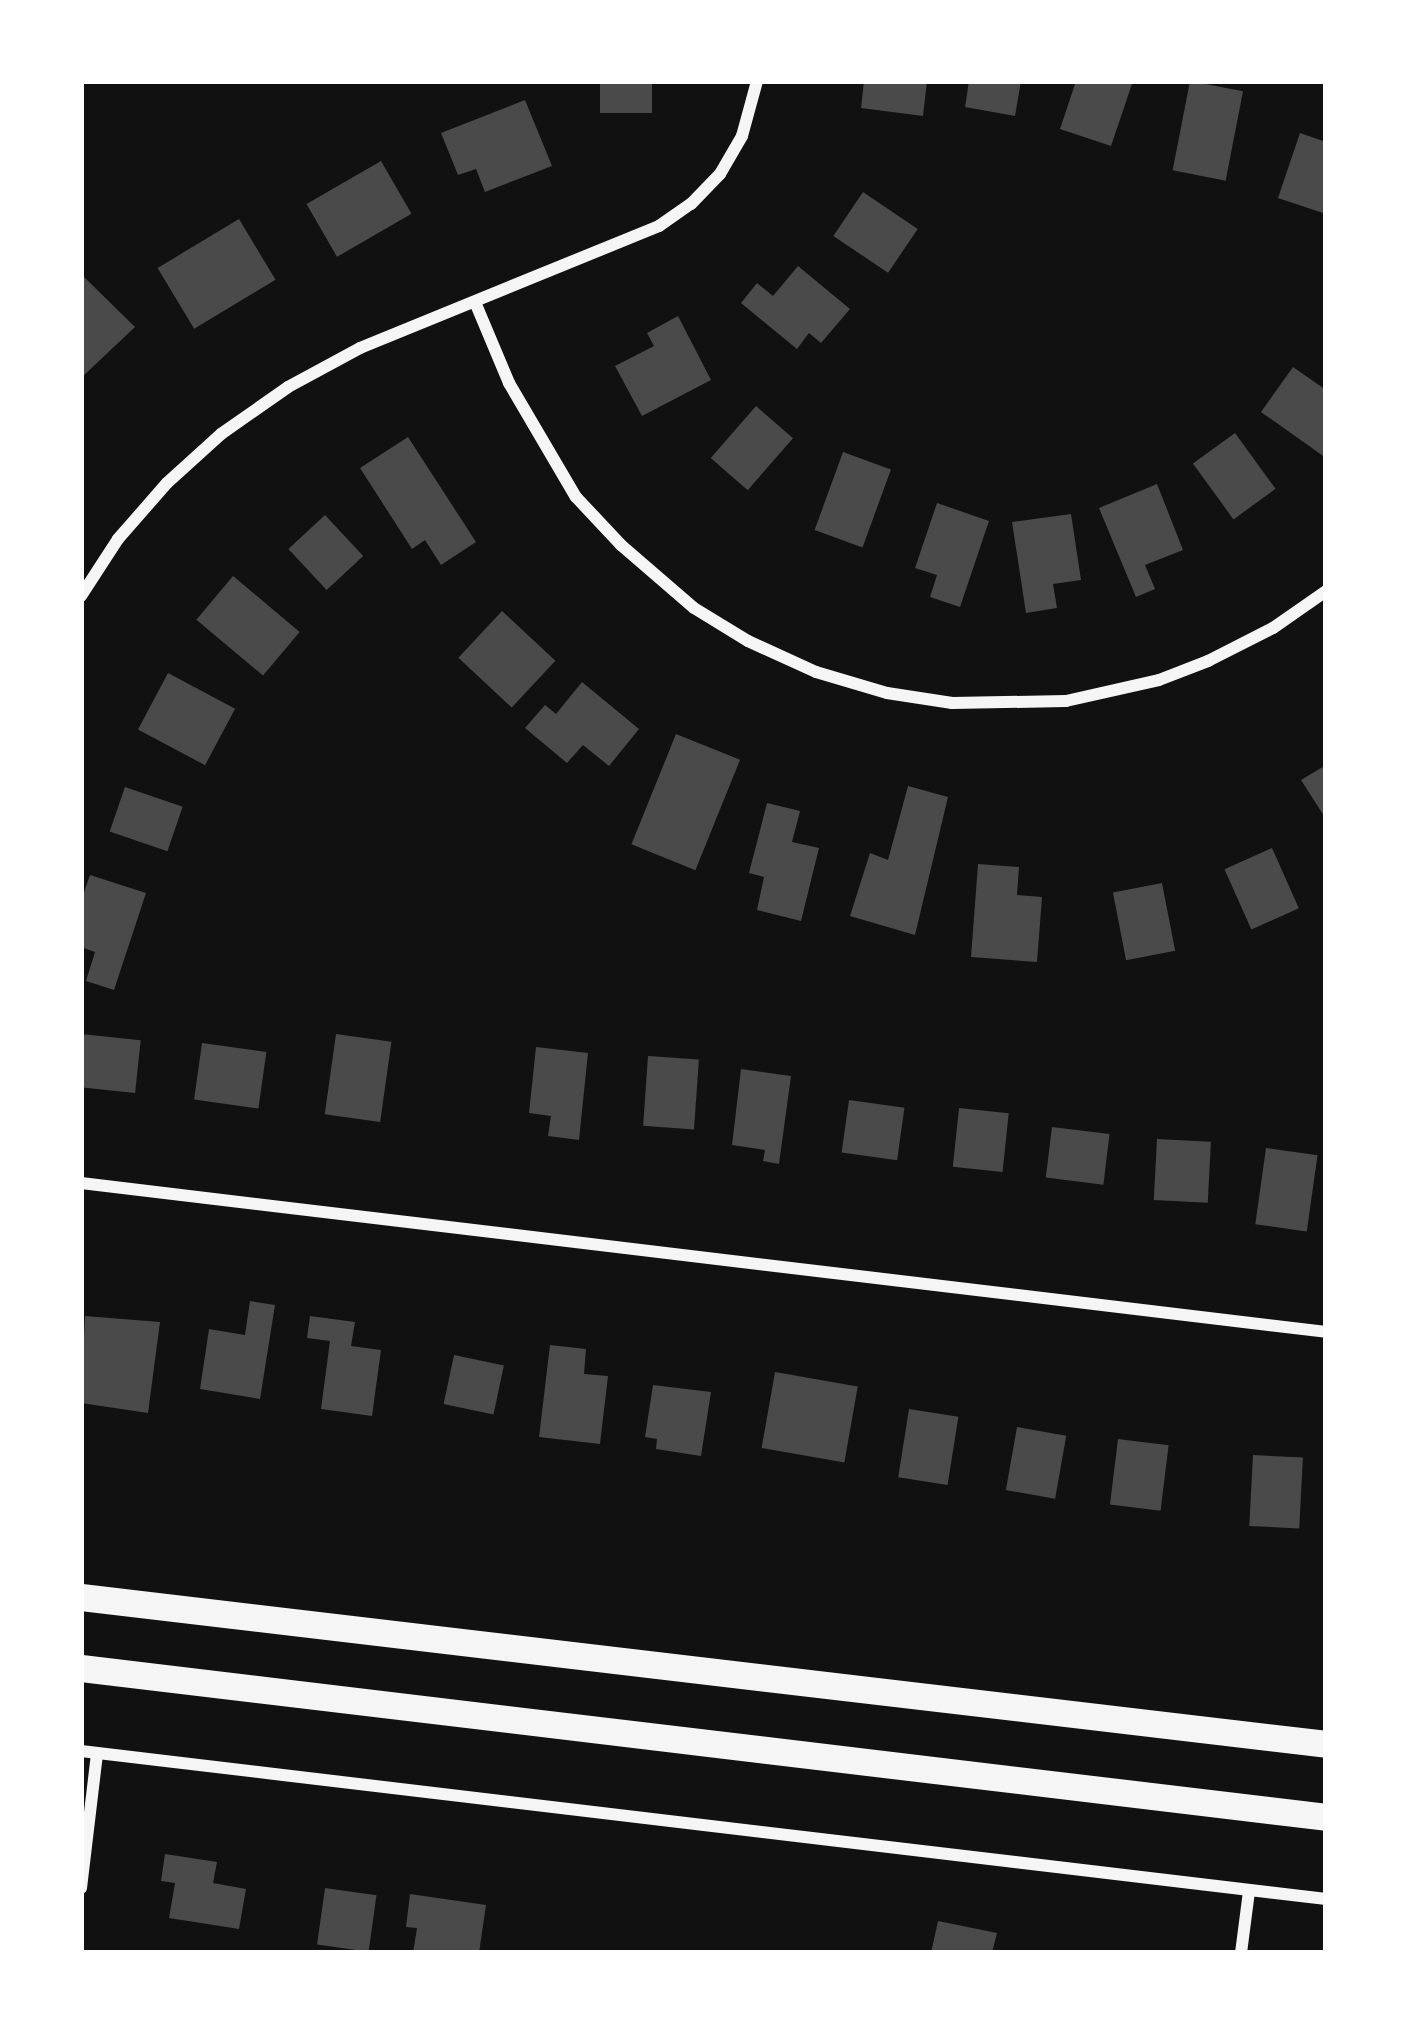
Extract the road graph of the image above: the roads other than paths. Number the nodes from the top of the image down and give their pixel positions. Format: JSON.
{"nodes":[{"id":1,"x":757,"y":81,"type":"edge"},
{"id":2,"x":475,"y":302,"type":"junction"},
{"id":3,"x":1326,"y":592,"type":"edge"},
{"id":4,"x":81,"y":596,"type":"edge"},
{"id":5,"x":81,"y":1183,"type":"edge"},
{"id":6,"x":1326,"y":1332,"type":"edge"},
{"id":7,"x":81,"y":1597,"type":"edge"},
{"id":8,"x":81,"y":1669,"type":"edge"},
{"id":9,"x":1326,"y":1744,"type":"edge"},
{"id":10,"x":81,"y":1751,"type":"edge"},
{"id":11,"x":97,"y":1753,"type":"junction"},
{"id":12,"x":1326,"y":1816,"type":"edge"},
{"id":13,"x":81,"y":1888,"type":"edge"},
{"id":14,"x":1249,"y":1891,"type":"junction"},
{"id":15,"x":1326,"y":1899,"type":"edge"},
{"id":16,"x":1241,"y":1953,"type":"edge"}],
"edges":[{"from":1,"to":2,"type":"street"},
{"from":2,"to":3,"type":"street"},
{"from":2,"to":4,"type":"street"},
{"from":5,"to":6,"type":"street"},
{"from":7,"to":9,"type":"highway"},
{"from":8,"to":12,"type":"highway"},
{"from":10,"to":11,"type":"street"},
{"from":11,"to":13,"type":"street"},
{"from":11,"to":14,"type":"street"},
{"from":14,"to":15,"type":"street"},
{"from":14,"to":16,"type":"street"}]}
